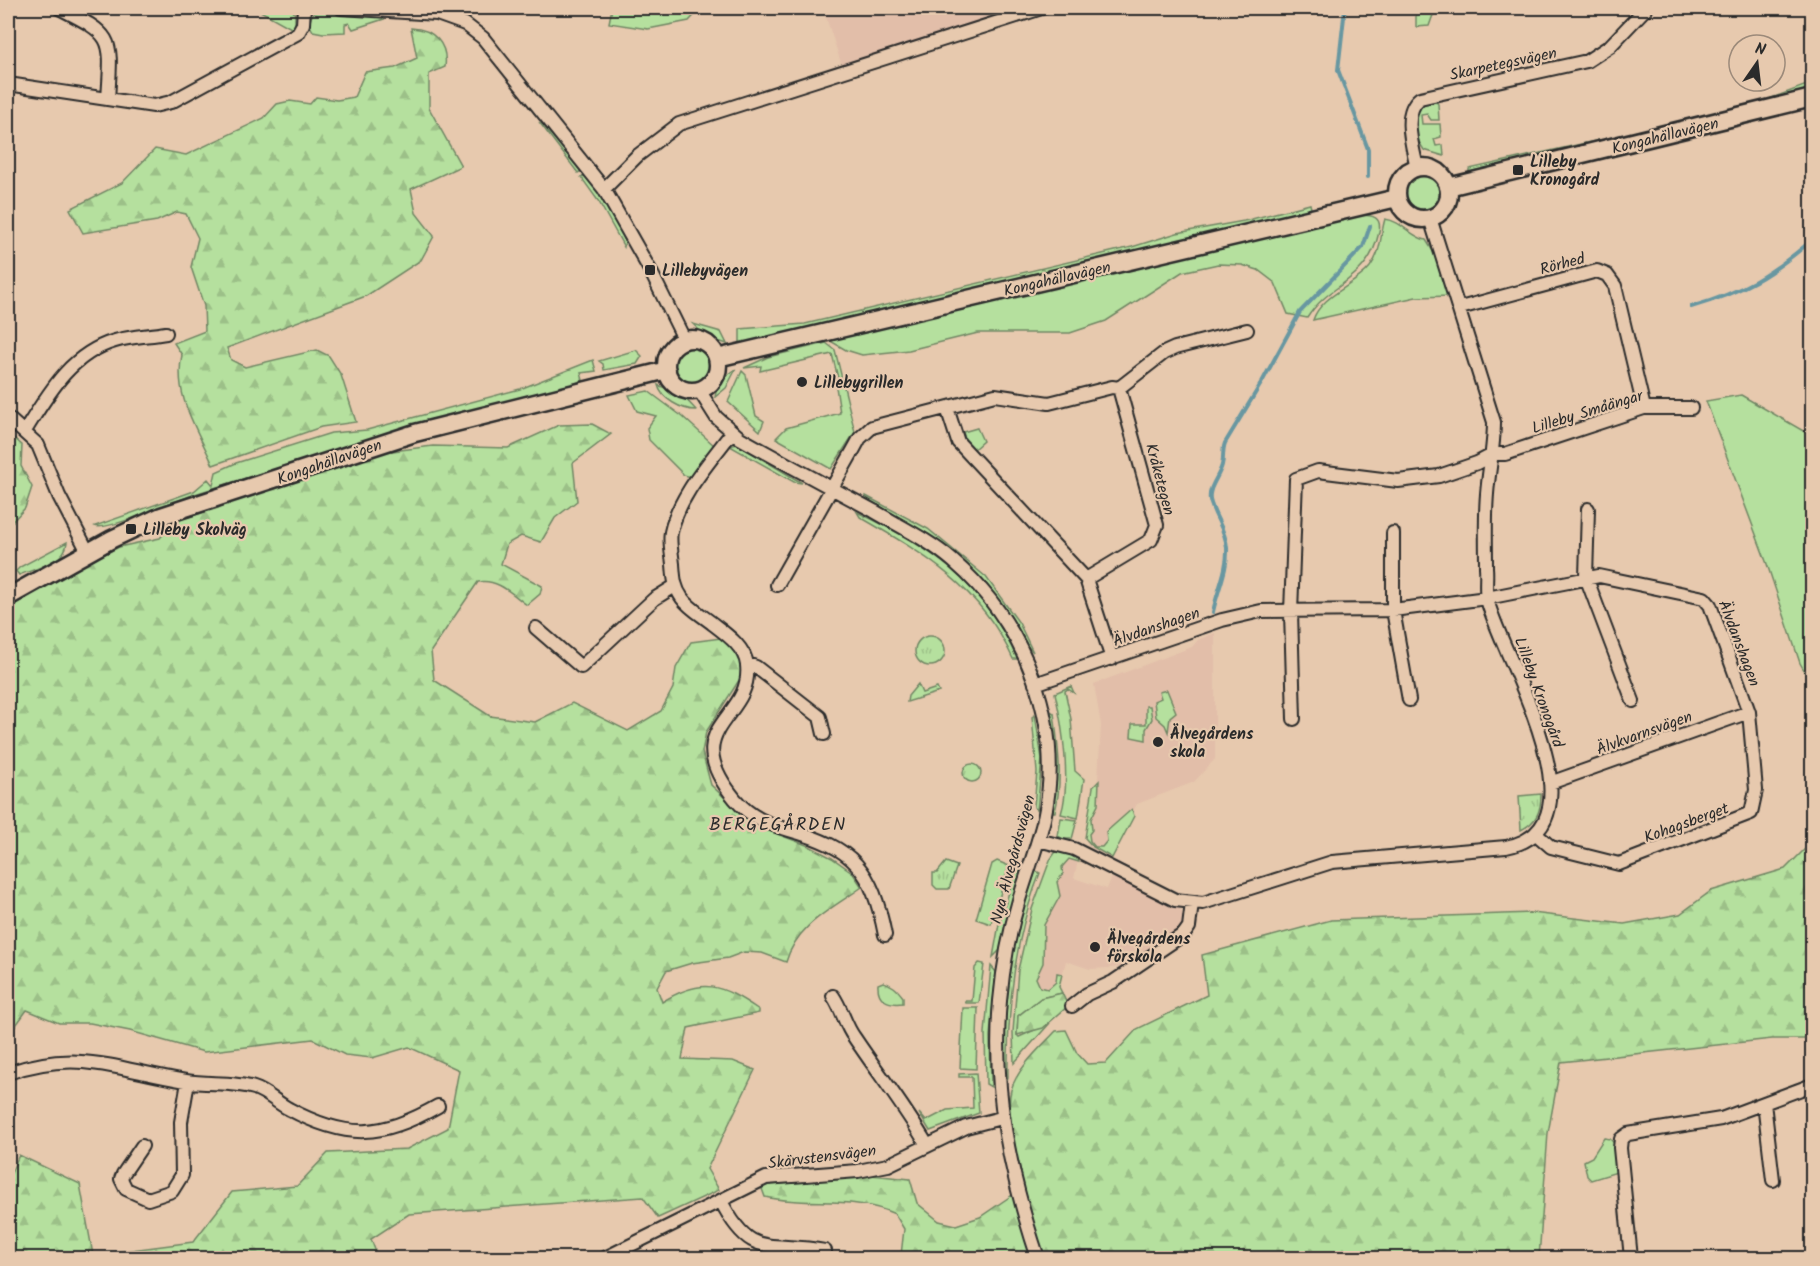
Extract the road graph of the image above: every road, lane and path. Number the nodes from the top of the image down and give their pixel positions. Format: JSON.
{"nodes":[{"id":1,"x":58,"y":8,"type":"edge"},
{"id":2,"x":304,"y":8,"type":"edge"},
{"id":3,"x":341,"y":8,"type":"edge"},
{"id":4,"x":1042,"y":8,"type":"edge"},
{"id":5,"x":1646,"y":8,"type":"edge"},
{"id":6,"x":438,"y":11,"type":"edge"},
{"id":7,"x":8,"y":84,"type":"edge"},
{"id":8,"x":1812,"y":98,"type":"edge"},
{"id":9,"x":108,"y":99,"type":"junction"},
{"id":10,"x":1417,"y":168,"type":"junction"},
{"id":11,"x":1448,"y":187,"type":"junction"},
{"id":12,"x":604,"y":189,"type":"junction"},
{"id":13,"x":1397,"y":198,"type":"junction"},
{"id":14,"x":1430,"y":218,"type":"junction"},
{"id":15,"x":1460,"y":308,"type":"junction"},
{"id":16,"x":1247,"y":330,"type":"dead end"},
{"id":17,"x":166,"y":333,"type":"dead end"},
{"id":18,"x":685,"y":340,"type":"junction"},
{"id":19,"x":717,"y":358,"type":"junction"},
{"id":20,"x":667,"y":370,"type":"junction"},
{"id":21,"x":1119,"y":388,"type":"junction"},
{"id":22,"x":699,"y":390,"type":"junction"},
{"id":23,"x":947,"y":408,"type":"junction"},
{"id":24,"x":1644,"y":408,"type":"junction"},
{"id":25,"x":1691,"y":408,"type":"dead end"},
{"id":26,"x":8,"y":418,"type":"edge"},
{"id":27,"x":25,"y":431,"type":"junction"},
{"id":28,"x":732,"y":432,"type":"junction"},
{"id":29,"x":1494,"y":454,"type":"junction"},
{"id":30,"x":832,"y":489,"type":"junction"},
{"id":31,"x":1588,"y":509,"type":"dead end"},
{"id":32,"x":1393,"y":533,"type":"dead end"},
{"id":33,"x":87,"y":552,"type":"junction"},
{"id":34,"x":1586,"y":577,"type":"junction"},
{"id":35,"x":1086,"y":579,"type":"junction"},
{"id":36,"x":777,"y":585,"type":"dead end"},
{"id":37,"x":675,"y":586,"type":"junction"},
{"id":38,"x":8,"y":597,"type":"edge"},
{"id":39,"x":1487,"y":598,"type":"junction"},
{"id":40,"x":1392,"y":610,"type":"junction"},
{"id":41,"x":1291,"y":612,"type":"junction"},
{"id":42,"x":536,"y":628,"type":"dead end"},
{"id":43,"x":1112,"y":659,"type":"junction"},
{"id":44,"x":747,"y":664,"type":"junction"},
{"id":45,"x":1035,"y":684,"type":"junction"},
{"id":46,"x":1409,"y":700,"type":"dead end"},
{"id":47,"x":1633,"y":701,"type":"dead end"},
{"id":48,"x":1749,"y":712,"type":"junction"},
{"id":49,"x":1294,"y":719,"type":"dead end"},
{"id":50,"x":824,"y":734,"type":"dead end"},
{"id":51,"x":1550,"y":783,"type":"junction"},
{"id":52,"x":1536,"y":834,"type":"junction"},
{"id":53,"x":1038,"y":840,"type":"junction"},
{"id":54,"x":1192,"y":903,"type":"junction"},
{"id":55,"x":885,"y":934,"type":"dead end"},
{"id":56,"x":833,"y":996,"type":"dead end"},
{"id":57,"x":1072,"y":1006,"type":"dead end"},
{"id":58,"x":8,"y":1073,"type":"edge"},
{"id":59,"x":188,"y":1082,"type":"junction"},
{"id":60,"x":1812,"y":1085,"type":"edge"},
{"id":61,"x":1764,"y":1103,"type":"junction"},
{"id":62,"x":438,"y":1106,"type":"dead end"},
{"id":63,"x":1001,"y":1118,"type":"junction"},
{"id":64,"x":927,"y":1145,"type":"junction"},
{"id":65,"x":142,"y":1146,"type":"dead end"},
{"id":66,"x":1773,"y":1180,"type":"dead end"},
{"id":67,"x":721,"y":1201,"type":"junction"},
{"id":68,"x":825,"y":1251,"type":"dead end"},
{"id":69,"x":605,"y":1258,"type":"edge"},
{"id":70,"x":1038,"y":1258,"type":"edge"},
{"id":71,"x":1631,"y":1258,"type":"edge"}],
"edges":[{"from":1,"to":9,"type":"street"},
{"from":2,"to":9,"type":"street"},
{"from":3,"to":6,"type":"street"},
{"from":4,"to":12,"type":"street"},
{"from":5,"to":10,"type":"street","name":"Skarpetegsvägen"},
{"from":6,"to":12,"type":"street"},
{"from":7,"to":9,"type":"street"},
{"from":8,"to":11,"type":"street","name":"Kongahällavägen"},
{"from":10,"to":11,"type":"street"},
{"from":10,"to":13,"type":"street"},
{"from":11,"to":14,"type":"street"},
{"from":12,"to":18,"type":"street"},
{"from":13,"to":14,"type":"street"},
{"from":13,"to":19,"type":"street","name":"Kongahällavägen"},
{"from":14,"to":15,"type":"street","name":"Lilleby Kronogård"},
{"from":15,"to":24,"type":"street","name":"Rörhed"},
{"from":15,"to":29,"type":"street","name":"Lilleby Kronogård"},
{"from":16,"to":21,"type":"street"},
{"from":17,"to":27,"type":"street"},
{"from":18,"to":19,"type":"street"},
{"from":18,"to":20,"type":"street"},
{"from":19,"to":22,"type":"street"},
{"from":20,"to":22,"type":"street"},
{"from":20,"to":33,"type":"street","name":"Kongahällavägen"},
{"from":21,"to":23,"type":"street"},
{"from":21,"to":35,"type":"street","name":"Kråketegen"},
{"from":22,"to":28,"type":"street","name":"Nya Älvegårdsvägen"},
{"from":23,"to":30,"type":"street"},
{"from":23,"to":35,"type":"street"},
{"from":24,"to":25,"type":"street","name":"Lilleby Småängar"},
{"from":24,"to":29,"type":"street","name":"Lilleby Småängar"},
{"from":26,"to":27,"type":"street"},
{"from":27,"to":33,"type":"street"},
{"from":28,"to":30,"type":"street","name":"Nya Älvegårdsvägen"},
{"from":28,"to":37,"type":"street"},
{"from":29,"to":39,"type":"street","name":"Lilleby Kronogård"},
{"from":29,"to":41,"type":"street","name":"Lilleby Småängar"},
{"from":30,"to":36,"type":"street"},
{"from":30,"to":45,"type":"street","name":"Nya Älvegårdsvägen"},
{"from":31,"to":34,"type":"street"},
{"from":32,"to":40,"type":"street"},
{"from":33,"to":38,"type":"street","name":"Kongahällavägen"},
{"from":34,"to":39,"type":"street","name":"Älvdanshagen"},
{"from":34,"to":47,"type":"street"},
{"from":34,"to":48,"type":"street","name":"Älvdanshagen"},
{"from":35,"to":43,"type":"street"},
{"from":37,"to":42,"type":"street"},
{"from":37,"to":44,"type":"street"},
{"from":39,"to":40,"type":"street","name":"Älvdanshagen"},
{"from":39,"to":51,"type":"street","name":"Lilleby Kronogård"},
{"from":40,"to":41,"type":"street","name":"Älvdanshagen"},
{"from":40,"to":46,"type":"street"},
{"from":41,"to":43,"type":"street","name":"Älvdanshagen"},
{"from":41,"to":49,"type":"street"},
{"from":43,"to":45,"type":"street","name":"Älvdanshagen"},
{"from":44,"to":50,"type":"street"},
{"from":44,"to":55,"type":"street"},
{"from":45,"to":53,"type":"street","name":"Nya Älvegårdsvägen"},
{"from":48,"to":51,"type":"street","name":"Älvkvarnsvägen"},
{"from":48,"to":52,"type":"street","name":"Kohagsberget"},
{"from":51,"to":52,"type":"street","name":"Lilleby Kronogård"},
{"from":52,"to":54,"type":"street"},
{"from":53,"to":54,"type":"street"},
{"from":53,"to":63,"type":"street","name":"Nya Älvegårdsvägen"},
{"from":54,"to":57,"type":"street"},
{"from":56,"to":64,"type":"street"},
{"from":58,"to":59,"type":"street"},
{"from":59,"to":62,"type":"street"},
{"from":59,"to":65,"type":"street"},
{"from":60,"to":61,"type":"street"},
{"from":61,"to":66,"type":"street"},
{"from":61,"to":71,"type":"street"},
{"from":63,"to":64,"type":"street","name":"Skärvstensvägen"},
{"from":63,"to":70,"type":"street","name":"Nya Älvegårdsvägen"},
{"from":64,"to":67,"type":"street","name":"Skärvstensvägen"},
{"from":67,"to":68,"type":"street"},
{"from":67,"to":69,"type":"street","name":"Skärvstensvägen"}]}
